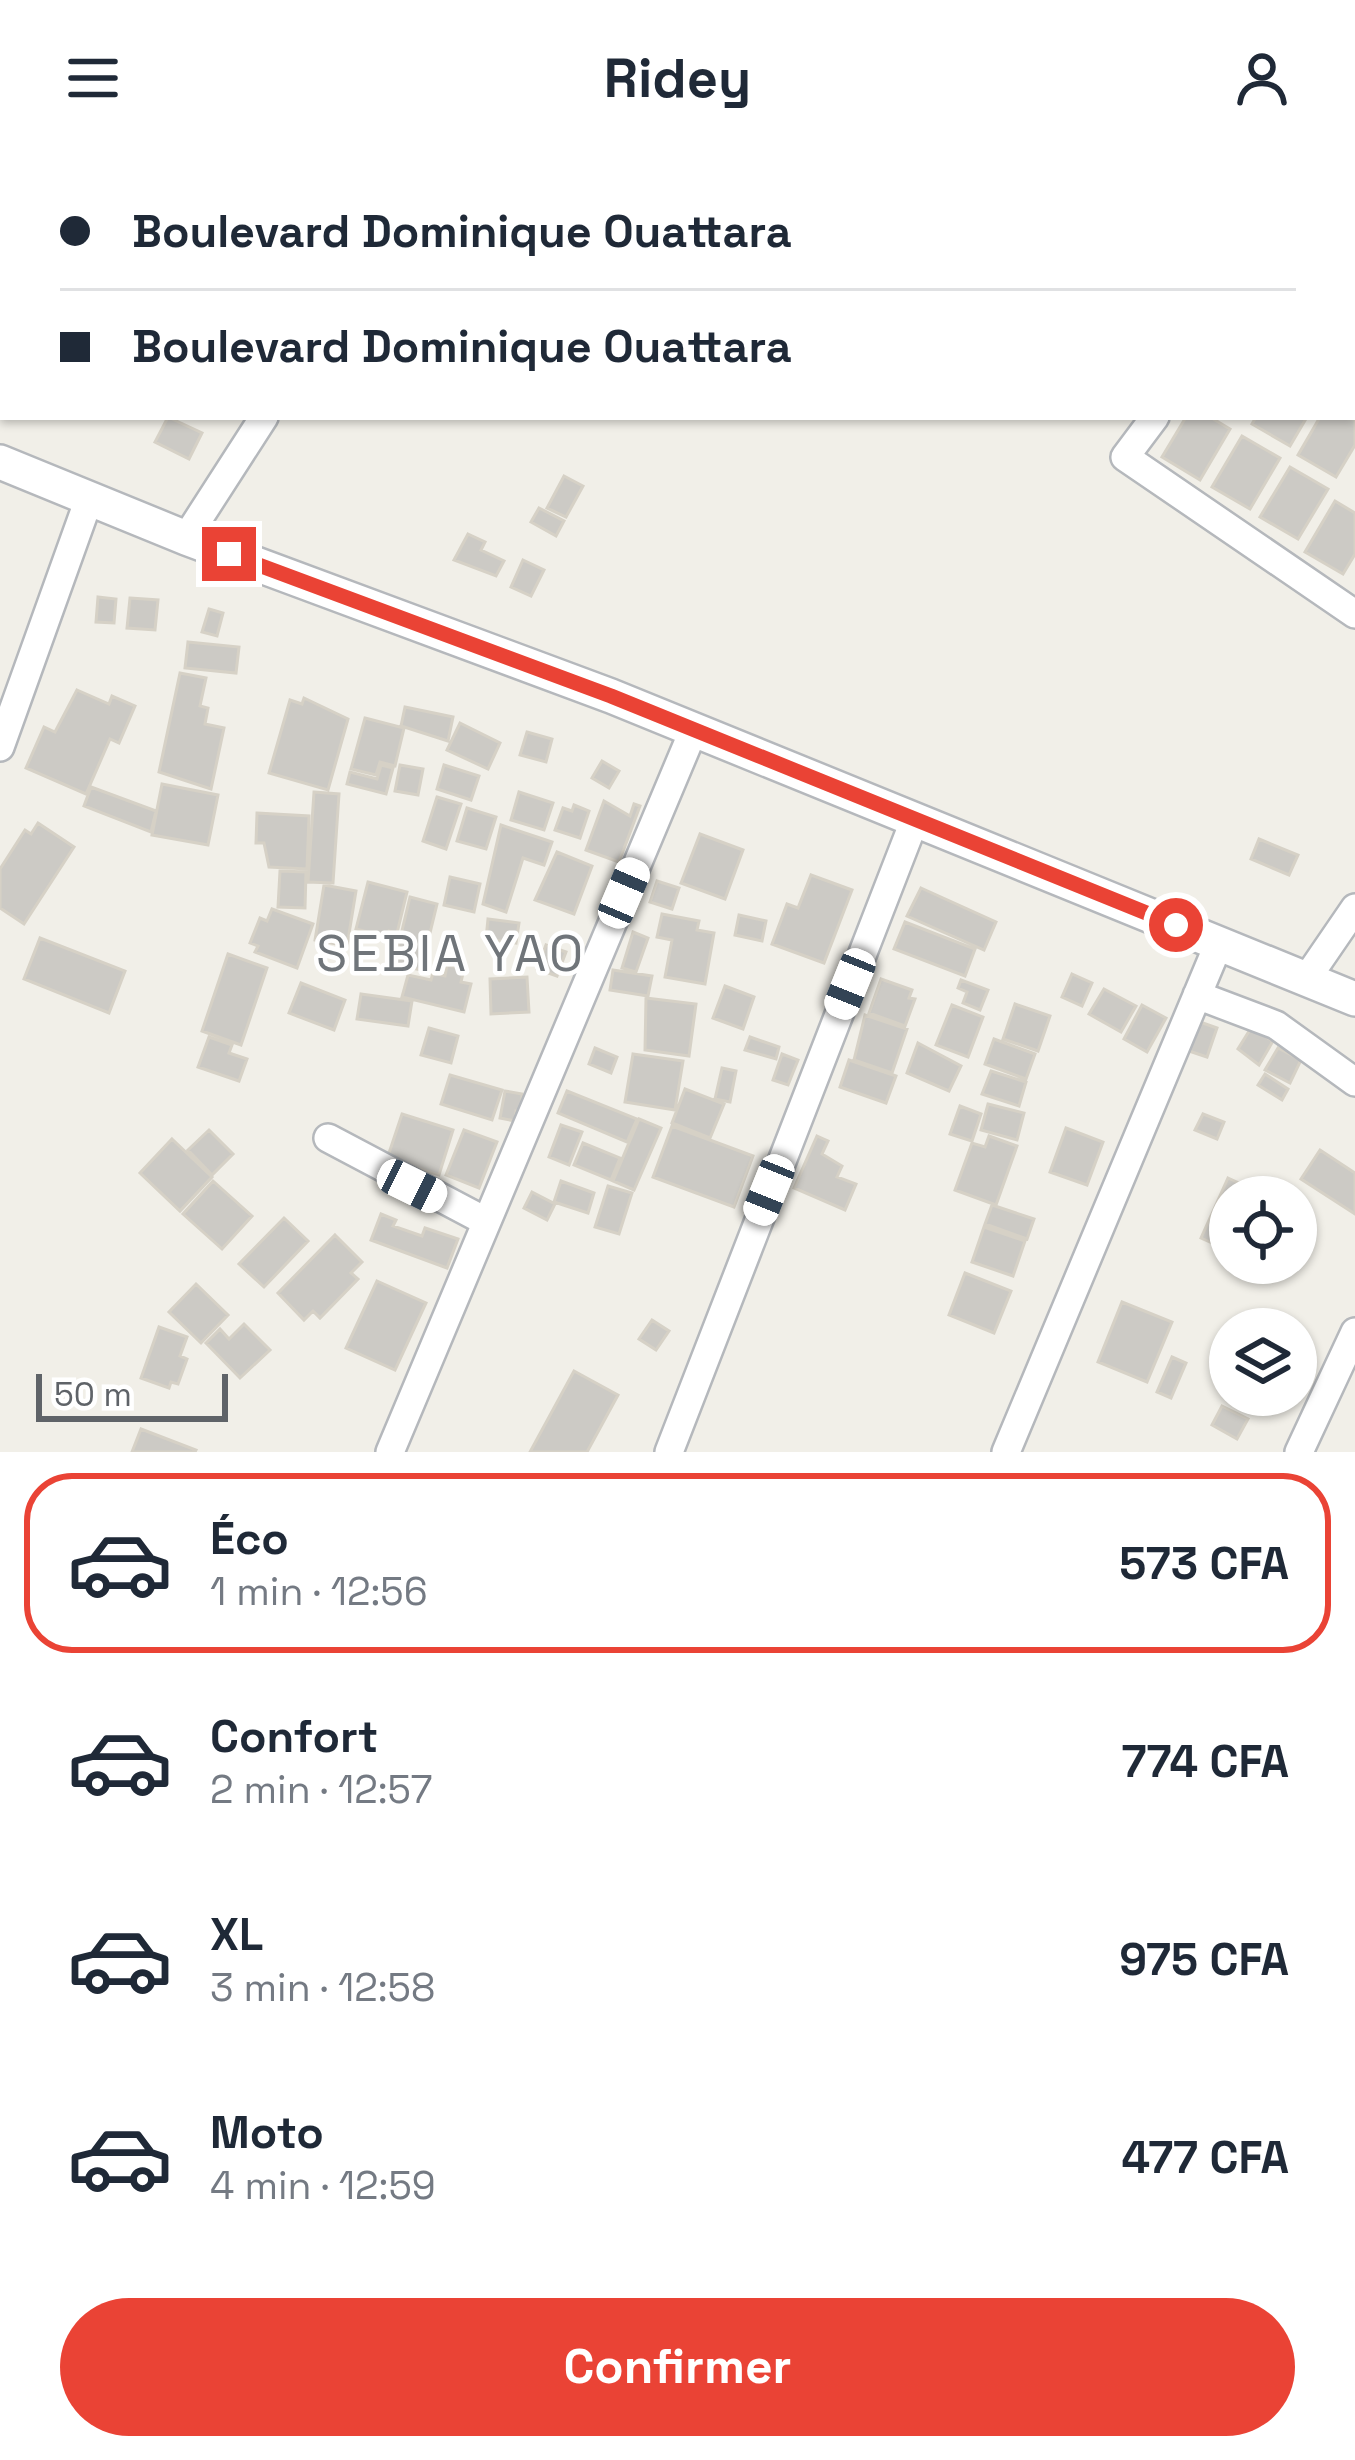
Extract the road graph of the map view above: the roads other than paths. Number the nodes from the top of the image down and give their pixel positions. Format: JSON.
{"nodes":[{"id":1,"x":262,"y":420,"type":"edge"},
{"id":2,"x":1153,"y":420,"type":"edge"},
{"id":3,"x":0,"y":462,"type":"edge"},
{"id":4,"x":89,"y":499,"type":"junction"},
{"id":5,"x":186,"y":538,"type":"junction"},
{"id":6,"x":1355,"y":614,"type":"edge"},
{"id":7,"x":694,"y":729,"type":"junction"},
{"id":8,"x":0,"y":747,"type":"edge"},
{"id":9,"x":915,"y":819,"type":"junction"},
{"id":10,"x":1355,"y":908,"type":"edge"},
{"id":11,"x":1219,"y":943,"type":"junction"},
{"id":12,"x":1305,"y":981,"type":"junction"},
{"id":13,"x":1197,"y":994,"type":"junction"},
{"id":14,"x":1355,"y":999,"type":"edge"},
{"id":15,"x":1355,"y":1082,"type":"edge"},
{"id":16,"x":328,"y":1138,"type":"dead end"},
{"id":17,"x":484,"y":1221,"type":"junction"},
{"id":18,"x":1355,"y":1332,"type":"edge"},
{"id":19,"x":390,"y":1452,"type":"edge"},
{"id":20,"x":669,"y":1452,"type":"edge"},
{"id":21,"x":1006,"y":1452,"type":"edge"},
{"id":22,"x":1299,"y":1452,"type":"edge"}],
"edges":[{"from":1,"to":5,"type":"street"},
{"from":2,"to":6,"type":"street"},
{"from":3,"to":4,"type":"street"},
{"from":4,"to":5,"type":"street"},
{"from":4,"to":8,"type":"street"},
{"from":5,"to":7,"type":"street"},
{"from":7,"to":9,"type":"street"},
{"from":7,"to":17,"type":"street"},
{"from":9,"to":11,"type":"street"},
{"from":9,"to":20,"type":"street"},
{"from":10,"to":12,"type":"street"},
{"from":11,"to":12,"type":"street"},
{"from":11,"to":13,"type":"street"},
{"from":12,"to":14,"type":"street"},
{"from":13,"to":15,"type":"street"},
{"from":13,"to":21,"type":"street"},
{"from":16,"to":17,"type":"street"},
{"from":17,"to":19,"type":"street"},
{"from":18,"to":22,"type":"street"}]}
